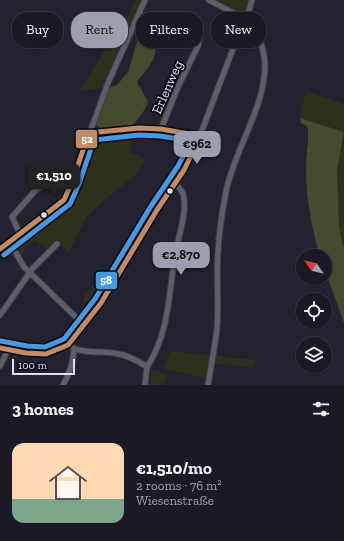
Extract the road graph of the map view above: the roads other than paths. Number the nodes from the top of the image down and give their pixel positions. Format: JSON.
{"nodes":[{"id":1,"x":145,"y":0,"type":"edge"},
{"id":2,"x":209,"y":0,"type":"edge"},
{"id":3,"x":252,"y":0,"type":"edge"},
{"id":4,"x":232,"y":12,"type":"edge"},
{"id":5,"x":248,"y":12,"type":"edge"},
{"id":6,"x":197,"y":48,"type":"edge"},
{"id":7,"x":234,"y":48,"type":"edge"},
{"id":8,"x":263,"y":48,"type":"edge"},
{"id":9,"x":161,"y":129,"type":"junction"},
{"id":10,"x":89,"y":132,"type":"junction"},
{"id":11,"x":201,"y":136,"type":"junction"},
{"id":12,"x":72,"y":182,"type":"junction"},
{"id":13,"x":176,"y":184,"type":"junction"},
{"id":14,"x":20,"y":234,"type":"junction"},
{"id":15,"x":10,"y":242,"type":"junction"},
{"id":16,"x":57,"y":244,"type":"dead end"},
{"id":17,"x":0,"y":249,"type":"edge"},
{"id":18,"x":30,"y":273,"type":"junction"},
{"id":19,"x":0,"y":315,"type":"edge"},
{"id":20,"x":84,"y":325,"type":"junction"},
{"id":21,"x":68,"y":345,"type":"junction"},
{"id":22,"x":0,"y":348,"type":"edge"},
{"id":23,"x":8,"y":350,"type":"junction"},
{"id":24,"x":74,"y":350,"type":"junction"},
{"id":25,"x":0,"y":366,"type":"edge"},
{"id":26,"x":147,"y":367,"type":"junction"},
{"id":27,"x":63,"y":385,"type":"edge"},
{"id":28,"x":145,"y":385,"type":"edge"},
{"id":29,"x":208,"y":385,"type":"edge"}],
"edges":[{"from":1,"to":10,"type":"street"},
{"from":2,"to":4,"type":"street"},
{"from":3,"to":5,"type":"street"},
{"from":6,"to":9,"type":"street","name":"Erlenweg"},
{"from":7,"to":11,"type":"street"},
{"from":8,"to":29,"type":"street"},
{"from":9,"to":10,"type":"street"},
{"from":9,"to":11,"type":"street"},
{"from":10,"to":12,"type":"street"},
{"from":11,"to":13,"type":"street"},
{"from":12,"to":14,"type":"street"},
{"from":12,"to":14,"type":"street"},
{"from":13,"to":20,"type":"street"},
{"from":13,"to":26,"type":"street"},
{"from":14,"to":15,"type":"street"},
{"from":15,"to":17,"type":"street"},
{"from":15,"to":18,"type":"street"},
{"from":16,"to":18,"type":"street"},
{"from":18,"to":19,"type":"street"},
{"from":18,"to":20,"type":"street"},
{"from":20,"to":21,"type":"street"},
{"from":21,"to":23,"type":"street"},
{"from":21,"to":24,"type":"street"},
{"from":22,"to":23,"type":"street"},
{"from":23,"to":25,"type":"street"},
{"from":24,"to":26,"type":"street"},
{"from":24,"to":27,"type":"street"},
{"from":26,"to":28,"type":"street"}]}
